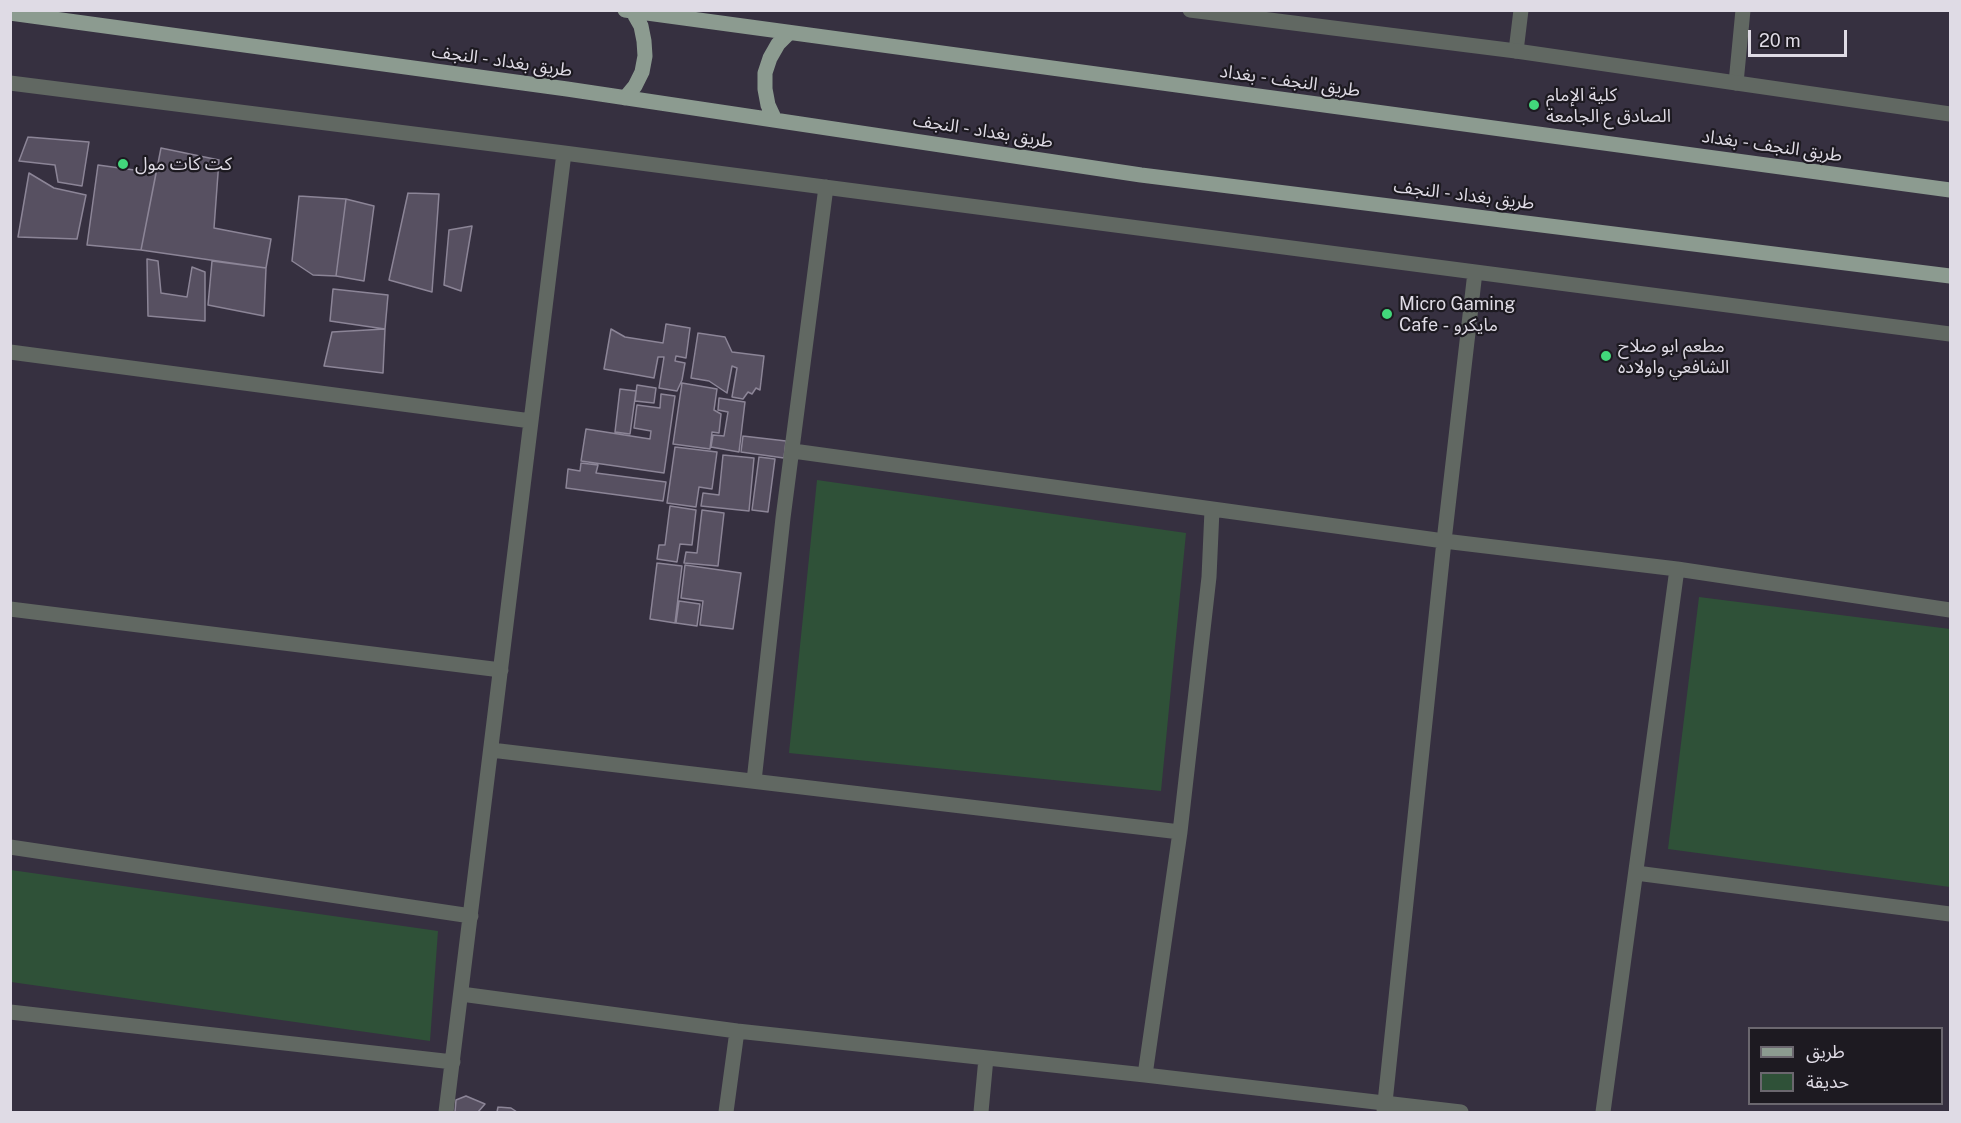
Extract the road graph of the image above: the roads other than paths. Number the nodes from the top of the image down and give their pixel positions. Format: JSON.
{"nodes":[{"id":1,"x":1190,"y":10,"type":"edge"},
{"id":2,"x":1521,"y":10,"type":"edge"},
{"id":3,"x":1743,"y":10,"type":"edge"},
{"id":4,"x":629,"y":11,"type":"edge"},
{"id":5,"x":10,"y":13,"type":"edge"},
{"id":6,"x":789,"y":33,"type":"junction"},
{"id":7,"x":1516,"y":51,"type":"junction"},
{"id":8,"x":10,"y":83,"type":"edge"},
{"id":9,"x":1736,"y":83,"type":"junction"},
{"id":10,"x":625,"y":98,"type":"junction"},
{"id":11,"x":1950,"y":114,"type":"edge"},
{"id":12,"x":775,"y":120,"type":"junction"},
{"id":13,"x":564,"y":153,"type":"junction"},
{"id":14,"x":826,"y":187,"type":"junction"},
{"id":15,"x":1950,"y":190,"type":"edge"},
{"id":16,"x":1475,"y":272,"type":"junction"},
{"id":17,"x":1950,"y":276,"type":"edge"},
{"id":18,"x":1950,"y":334,"type":"edge"},
{"id":19,"x":10,"y":352,"type":"edge"},
{"id":20,"x":531,"y":422,"type":"junction"},
{"id":21,"x":793,"y":451,"type":"junction"},
{"id":22,"x":1212,"y":510,"type":"junction"},
{"id":23,"x":1444,"y":542,"type":"junction"},
{"id":24,"x":1677,"y":569,"type":"junction"},
{"id":25,"x":10,"y":609,"type":"edge"},
{"id":26,"x":1950,"y":610,"type":"edge"},
{"id":27,"x":501,"y":670,"type":"junction"},
{"id":28,"x":491,"y":750,"type":"junction"},
{"id":29,"x":754,"y":781,"type":"junction"},
{"id":30,"x":1180,"y":832,"type":"junction"},
{"id":31,"x":10,"y":847,"type":"edge"},
{"id":32,"x":1636,"y":873,"type":"junction"},
{"id":33,"x":1950,"y":914,"type":"edge"},
{"id":34,"x":471,"y":916,"type":"junction"},
{"id":35,"x":461,"y":994,"type":"junction"},
{"id":36,"x":10,"y":1011,"type":"edge"},
{"id":37,"x":737,"y":1031,"type":"junction"},
{"id":38,"x":986,"y":1058,"type":"junction"},
{"id":39,"x":453,"y":1062,"type":"junction"},
{"id":40,"x":1144,"y":1075,"type":"junction"},
{"id":41,"x":1384,"y":1108,"type":"edge"},
{"id":42,"x":446,"y":1113,"type":"edge"},
{"id":43,"x":726,"y":1113,"type":"edge"},
{"id":44,"x":981,"y":1113,"type":"edge"},
{"id":45,"x":1461,"y":1113,"type":"edge"},
{"id":46,"x":1603,"y":1113,"type":"edge"}],
"edges":[{"from":1,"to":7,"type":"street"},
{"from":2,"to":7,"type":"street"},
{"from":3,"to":9,"type":"street"},
{"from":4,"to":6,"type":"main road","name":"طريق النجف - بغداد"},
{"from":4,"to":10,"type":"main road"},
{"from":5,"to":10,"type":"main road","name":"طريق بغداد - النجف"},
{"from":6,"to":12,"type":"main road"},
{"from":6,"to":15,"type":"main road","name":"طريق النجف - بغداد"},
{"from":7,"to":9,"type":"street"},
{"from":8,"to":13,"type":"street"},
{"from":9,"to":11,"type":"street"},
{"from":10,"to":12,"type":"main road","name":"طريق بغداد - النجف"},
{"from":12,"to":17,"type":"main road","name":"طريق بغداد - النجف"},
{"from":13,"to":14,"type":"street"},
{"from":13,"to":20,"type":"street"},
{"from":14,"to":16,"type":"street"},
{"from":14,"to":21,"type":"street"},
{"from":16,"to":18,"type":"street"},
{"from":16,"to":23,"type":"street"},
{"from":19,"to":20,"type":"street"},
{"from":20,"to":27,"type":"street"},
{"from":21,"to":22,"type":"street"},
{"from":21,"to":29,"type":"street"},
{"from":22,"to":23,"type":"street"},
{"from":22,"to":30,"type":"street"},
{"from":23,"to":24,"type":"street"},
{"from":23,"to":41,"type":"street"},
{"from":24,"to":26,"type":"street"},
{"from":24,"to":32,"type":"street"},
{"from":25,"to":27,"type":"street"},
{"from":27,"to":28,"type":"street"},
{"from":28,"to":29,"type":"street"},
{"from":28,"to":34,"type":"street"},
{"from":29,"to":30,"type":"street"},
{"from":30,"to":40,"type":"street"},
{"from":31,"to":34,"type":"street"},
{"from":32,"to":33,"type":"street"},
{"from":32,"to":46,"type":"street"},
{"from":34,"to":35,"type":"street"},
{"from":35,"to":37,"type":"street"},
{"from":35,"to":39,"type":"street"},
{"from":36,"to":39,"type":"street"},
{"from":37,"to":38,"type":"street"},
{"from":37,"to":43,"type":"street"},
{"from":38,"to":40,"type":"street"},
{"from":38,"to":44,"type":"street"},
{"from":39,"to":42,"type":"street"},
{"from":40,"to":41,"type":"street"},
{"from":41,"to":45,"type":"street"}]}
